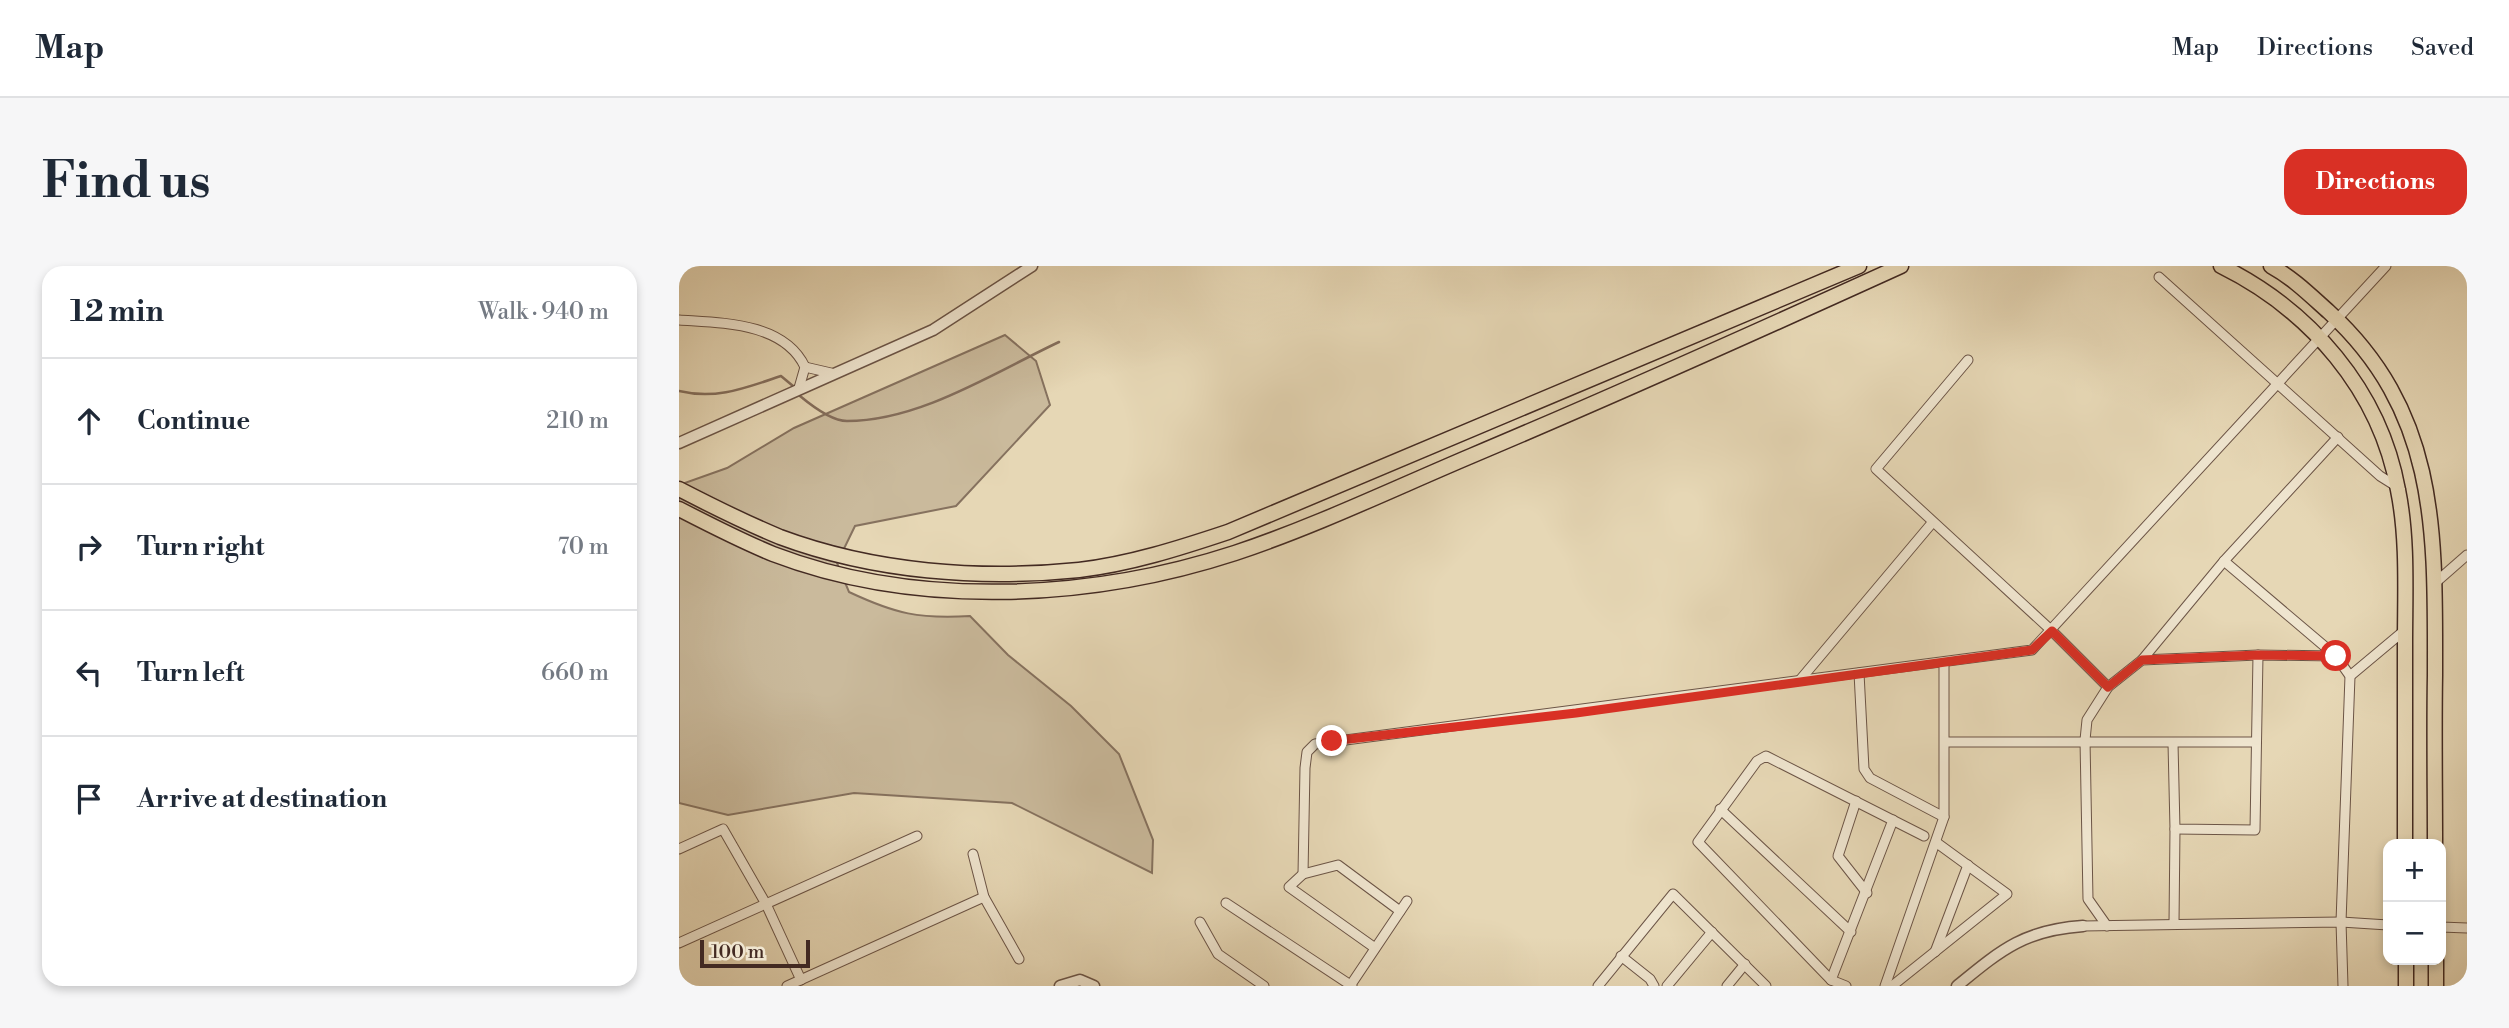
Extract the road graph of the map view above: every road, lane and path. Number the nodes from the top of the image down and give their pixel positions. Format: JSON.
{"nodes":[{"id":1,"x":1032,"y":266,"type":"edge"},
{"id":2,"x":1859,"y":266,"type":"edge"},
{"id":3,"x":1901,"y":266,"type":"edge"},
{"id":4,"x":2221,"y":266,"type":"edge"},
{"id":5,"x":2271,"y":266,"type":"edge"},
{"id":6,"x":2386,"y":266,"type":"edge"},
{"id":7,"x":2159,"y":277,"type":"dead end"},
{"id":8,"x":679,"y":320,"type":"edge"},
{"id":9,"x":2337,"y":320,"type":"junction"},
{"id":10,"x":2320,"y":338,"type":"junction"},
{"id":11,"x":1968,"y":360,"type":"dead end"},
{"id":12,"x":805,"y":367,"type":"junction"},
{"id":13,"x":831,"y":373,"type":"junction"},
{"id":14,"x":2277,"y":383,"type":"junction"},
{"id":15,"x":799,"y":388,"type":"junction"},
{"id":16,"x":2338,"y":437,"type":"junction"},
{"id":17,"x":679,"y":443,"type":"edge"},
{"id":18,"x":2398,"y":486,"type":"junction"},
{"id":19,"x":679,"y":489,"type":"edge"},
{"id":20,"x":679,"y":509,"type":"edge"},
{"id":21,"x":1933,"y":523,"type":"junction"},
{"id":22,"x":2467,"y":555,"type":"edge"},
{"id":23,"x":2224,"y":561,"type":"junction"},
{"id":24,"x":2435,"y":583,"type":"junction"},
{"id":25,"x":2405,"y":630,"type":"junction"},
{"id":26,"x":2052,"y":631,"type":"junction"},
{"id":27,"x":2258,"y":655,"type":"junction"},
{"id":28,"x":2336,"y":656,"type":"junction"},
{"id":29,"x":2142,"y":660,"type":"junction"},
{"id":30,"x":1944,"y":662,"type":"junction"},
{"id":31,"x":1859,"y":673,"type":"junction"},
{"id":32,"x":2350,"y":677,"type":"junction"},
{"id":33,"x":1800,"y":680,"type":"junction"},
{"id":34,"x":2108,"y":687,"type":"junction"},
{"id":35,"x":2085,"y":740,"type":"junction"},
{"id":36,"x":1946,"y":742,"type":"junction"},
{"id":37,"x":2254,"y":742,"type":"junction"},
{"id":38,"x":2173,"y":743,"type":"junction"},
{"id":39,"x":1856,"y":801,"type":"junction"},
{"id":40,"x":1720,"y":809,"type":"junction"},
{"id":41,"x":1944,"y":817,"type":"junction"},
{"id":42,"x":1893,"y":820,"type":"junction"},
{"id":43,"x":2175,"y":829,"type":"junction"},
{"id":44,"x":1924,"y":835,"type":"dead end"},
{"id":45,"x":916,"y":836,"type":"dead end"},
{"id":46,"x":2405,"y":839,"type":"edge"},
{"id":47,"x":2435,"y":839,"type":"edge"},
{"id":48,"x":1937,"y":843,"type":"junction"},
{"id":49,"x":679,"y":849,"type":"edge"},
{"id":50,"x":973,"y":854,"type":"dead end"},
{"id":51,"x":1968,"y":865,"type":"junction"},
{"id":52,"x":1303,"y":874,"type":"junction"},
{"id":53,"x":1867,"y":893,"type":"junction"},
{"id":54,"x":984,"y":897,"type":"junction"},
{"id":55,"x":1407,"y":901,"type":"dead end"},
{"id":56,"x":1226,"y":903,"type":"dead end"},
{"id":57,"x":766,"y":904,"type":"junction"},
{"id":58,"x":1400,"y":911,"type":"junction"},
{"id":59,"x":1200,"y":922,"type":"dead end"},
{"id":60,"x":2341,"y":922,"type":"junction"},
{"id":61,"x":2174,"y":923,"type":"junction"},
{"id":62,"x":2383,"y":925,"type":"edge"},
{"id":63,"x":2083,"y":926,"type":"joint"},
{"id":64,"x":2107,"y":926,"type":"junction"},
{"id":65,"x":2446,"y":927,"type":"edge"},
{"id":66,"x":2467,"y":928,"type":"edge"},
{"id":67,"x":1712,"y":932,"type":"junction"},
{"id":68,"x":1851,"y":932,"type":"junction"},
{"id":69,"x":679,"y":943,"type":"edge"},
{"id":70,"x":1375,"y":948,"type":"junction"},
{"id":71,"x":1935,"y":953,"type":"junction"},
{"id":72,"x":1621,"y":956,"type":"junction"},
{"id":73,"x":1019,"y":959,"type":"dead end"},
{"id":74,"x":1745,"y":964,"type":"junction"},
{"id":75,"x":2406,"y":965,"type":"edge"},
{"id":76,"x":2436,"y":965,"type":"edge"},
{"id":77,"x":800,"y":980,"type":"junction"},
{"id":78,"x":1831,"y":981,"type":"junction"},
{"id":79,"x":1963,"y":984,"type":"edge"},
{"id":80,"x":787,"y":986,"type":"edge"},
{"id":81,"x":1060,"y":986,"type":"edge"},
{"id":82,"x":1094,"y":986,"type":"edge"},
{"id":83,"x":1264,"y":986,"type":"edge"},
{"id":84,"x":1351,"y":986,"type":"edge"},
{"id":85,"x":1598,"y":986,"type":"edge"},
{"id":86,"x":1654,"y":986,"type":"edge"},
{"id":87,"x":1667,"y":986,"type":"edge"},
{"id":88,"x":1727,"y":986,"type":"edge"},
{"id":89,"x":1766,"y":986,"type":"edge"},
{"id":90,"x":1846,"y":986,"type":"edge"},
{"id":91,"x":1885,"y":986,"type":"edge"},
{"id":92,"x":1892,"y":986,"type":"edge"},
{"id":93,"x":2343,"y":986,"type":"edge"},
{"id":94,"x":2406,"y":986,"type":"edge"},
{"id":95,"x":2436,"y":986,"type":"edge"}],
"edges":[{"from":1,"to":13,"type":"street"},
{"from":2,"to":19,"type":"highway"},
{"from":3,"to":20,"type":"highway"},
{"from":4,"to":10,"type":"highway"},
{"from":5,"to":9,"type":"highway"},
{"from":6,"to":9,"type":"street"},
{"from":7,"to":14,"type":"street"},
{"from":8,"to":12,"type":"street"},
{"from":9,"to":10,"type":"street"},
{"from":9,"to":24,"type":"highway"},
{"from":10,"to":14,"type":"street"},
{"from":10,"to":18,"type":"highway"},
{"from":11,"to":21,"type":"street"},
{"from":12,"to":13,"type":"street"},
{"from":12,"to":15,"type":"street"},
{"from":13,"to":15,"type":"street"},
{"from":14,"to":16,"type":"street"},
{"from":14,"to":26,"type":"street"},
{"from":15,"to":17,"type":"street"},
{"from":16,"to":18,"type":"street"},
{"from":16,"to":23,"type":"street"},
{"from":18,"to":25,"type":"highway"},
{"from":21,"to":26,"type":"street"},
{"from":21,"to":33,"type":"street"},
{"from":22,"to":24,"type":"street"},
{"from":23,"to":28,"type":"street"},
{"from":23,"to":29,"type":"street"},
{"from":24,"to":47,"type":"highway"},
{"from":25,"to":32,"type":"street"},
{"from":25,"to":46,"type":"highway"},
{"from":26,"to":30,"type":"street"},
{"from":26,"to":34,"type":"street"},
{"from":27,"to":28,"type":"street"},
{"from":27,"to":29,"type":"street"},
{"from":27,"to":37,"type":"street"},
{"from":28,"to":32,"type":"street"},
{"from":29,"to":34,"type":"street"},
{"from":30,"to":31,"type":"street"},
{"from":30,"to":36,"type":"street"},
{"from":31,"to":33,"type":"street"},
{"from":31,"to":41,"type":"street"},
{"from":32,"to":60,"type":"street"},
{"from":33,"to":52,"type":"street"},
{"from":34,"to":35,"type":"street"},
{"from":35,"to":36,"type":"street"},
{"from":35,"to":38,"type":"street"},
{"from":35,"to":64,"type":"street"},
{"from":36,"to":41,"type":"street"},
{"from":37,"to":38,"type":"street"},
{"from":37,"to":43,"type":"street"},
{"from":38,"to":43,"type":"street"},
{"from":39,"to":40,"type":"street"},
{"from":39,"to":42,"type":"street"},
{"from":39,"to":53,"type":"street"},
{"from":40,"to":68,"type":"street"},
{"from":40,"to":78,"type":"street"},
{"from":41,"to":48,"type":"street"},
{"from":42,"to":44,"type":"street"},
{"from":42,"to":53,"type":"street"},
{"from":43,"to":61,"type":"street"},
{"from":45,"to":57,"type":"street"},
{"from":48,"to":51,"type":"street"},
{"from":48,"to":91,"type":"street"},
{"from":49,"to":57,"type":"street"},
{"from":50,"to":54,"type":"street"},
{"from":51,"to":71,"type":"street"},
{"from":51,"to":71,"type":"street"},
{"from":52,"to":58,"type":"street"},
{"from":52,"to":70,"type":"street"},
{"from":53,"to":68,"type":"street"},
{"from":54,"to":73,"type":"street"},
{"from":54,"to":77,"type":"street"},
{"from":55,"to":58,"type":"street"},
{"from":56,"to":84,"type":"street"},
{"from":57,"to":69,"type":"street"},
{"from":57,"to":77,"type":"street"},
{"from":58,"to":70,"type":"street"},
{"from":59,"to":83,"type":"street"},
{"from":60,"to":61,"type":"street"},
{"from":60,"to":62,"type":"street"},
{"from":60,"to":93,"type":"street"},
{"from":61,"to":64,"type":"street"},
{"from":63,"to":64,"type":"street"},
{"from":63,"to":79,"type":"street"},
{"from":65,"to":66,"type":"street"},
{"from":67,"to":72,"type":"street"},
{"from":67,"to":74,"type":"street"},
{"from":67,"to":87,"type":"street"},
{"from":68,"to":78,"type":"street"},
{"from":70,"to":84,"type":"street"},
{"from":71,"to":92,"type":"street"},
{"from":72,"to":85,"type":"street"},
{"from":72,"to":86,"type":"street"},
{"from":74,"to":88,"type":"street"},
{"from":74,"to":89,"type":"street"},
{"from":75,"to":94,"type":"highway"},
{"from":76,"to":95,"type":"highway"},
{"from":77,"to":80,"type":"street"},
{"from":78,"to":90,"type":"street"},
{"from":81,"to":82,"type":"street"}]}
